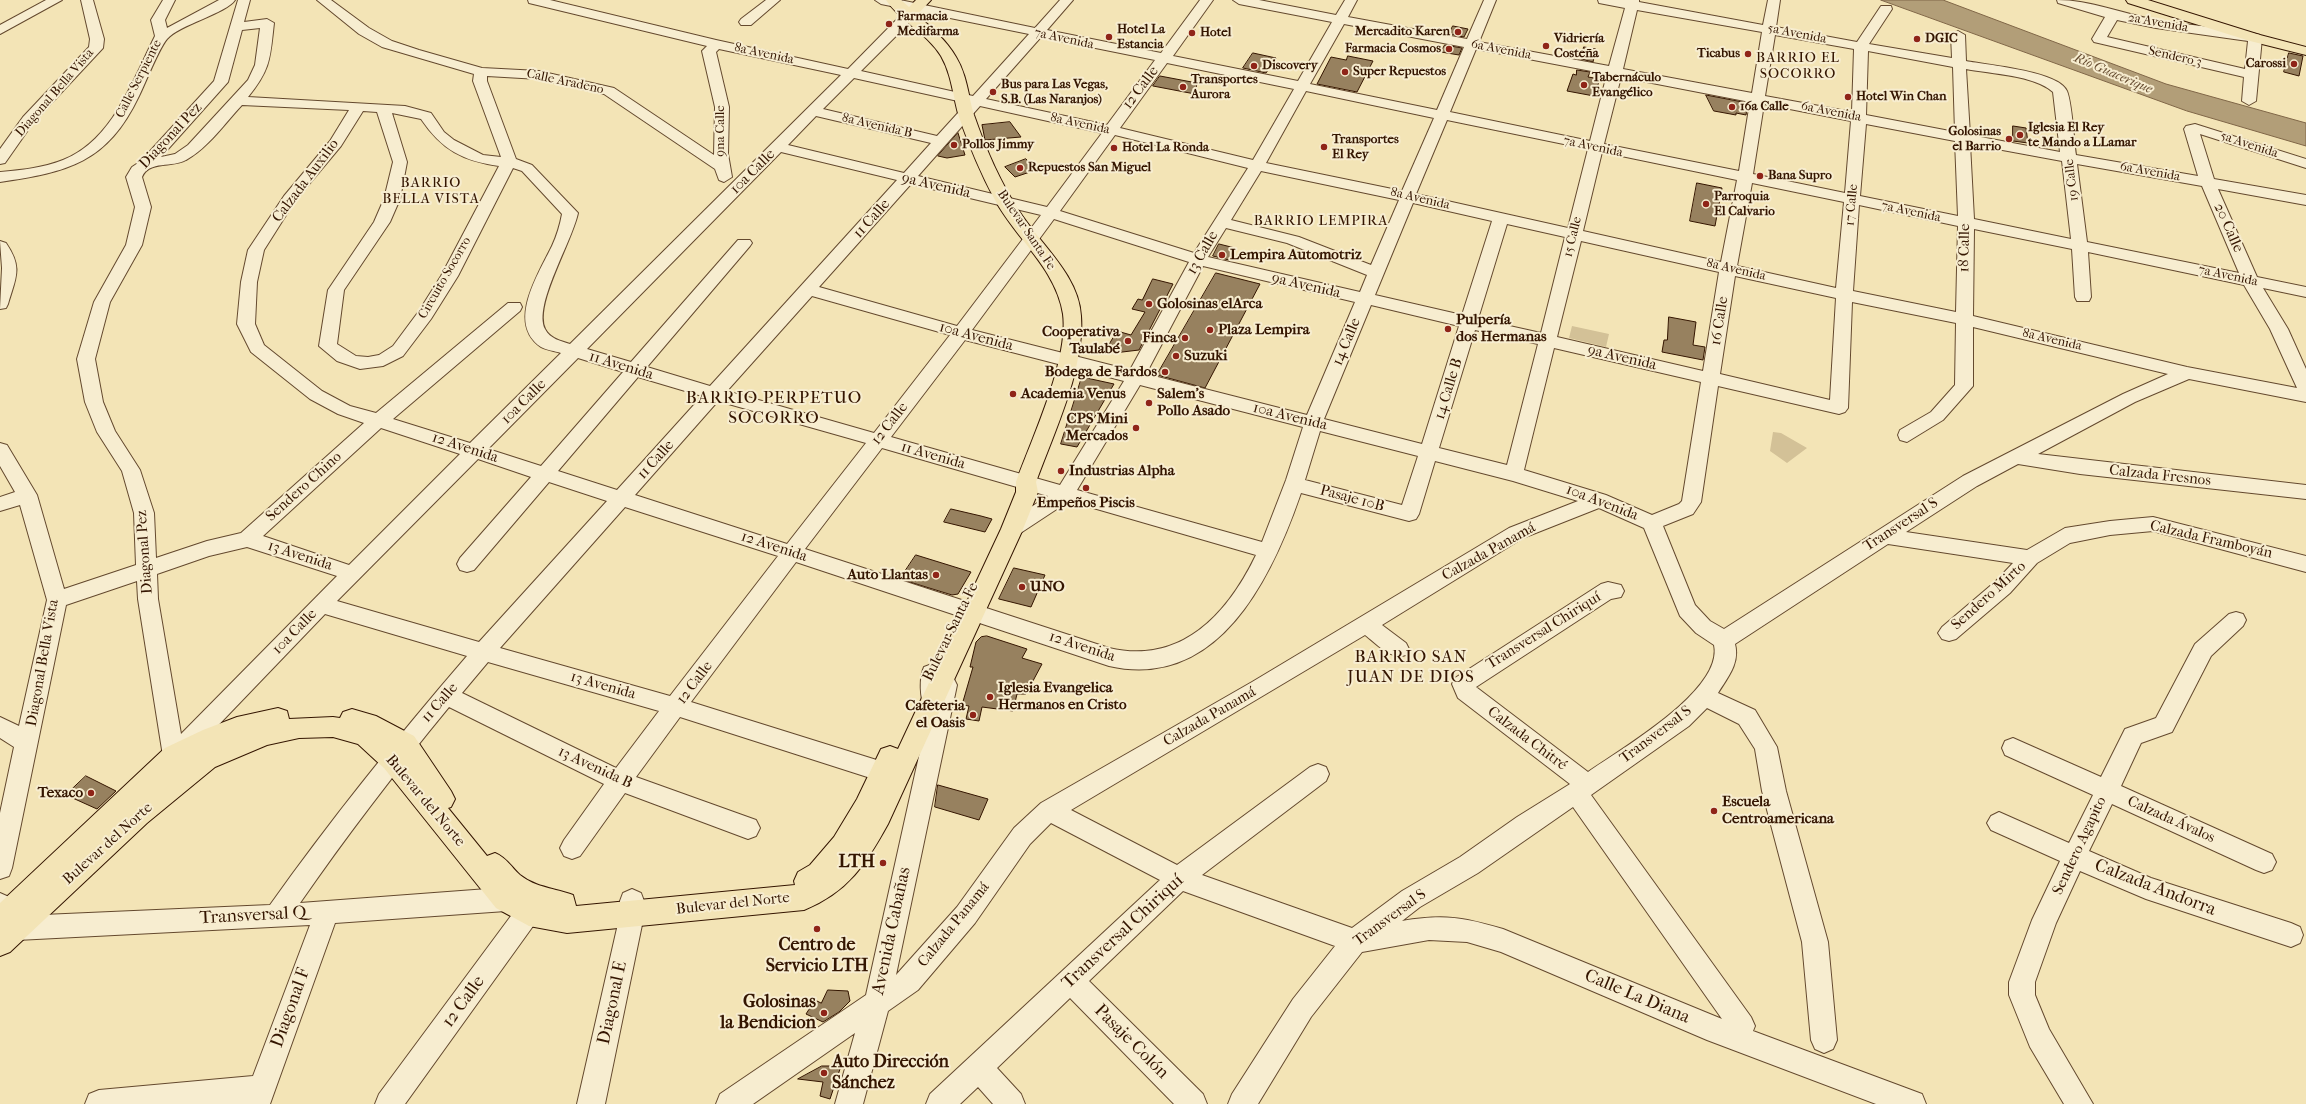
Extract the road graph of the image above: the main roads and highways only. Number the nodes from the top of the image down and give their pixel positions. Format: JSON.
{"nodes":[{"id":1,"x":2133,"y":0,"type":"edge"},
{"id":2,"x":2148,"y":0,"type":"edge"},
{"id":3,"x":908,"y":5,"type":"edge"},
{"id":4,"x":2306,"y":46,"type":"edge"},
{"id":5,"x":2306,"y":51,"type":"edge"},
{"id":6,"x":1026,"y":482,"type":"junction"},
{"id":7,"x":968,"y":610,"type":"junction"},
{"id":8,"x":399,"y":752,"type":"junction"},
{"id":9,"x":837,"y":866,"type":"junction"},
{"id":10,"x":4,"y":923,"type":"edge"}],
"edges":[{"from":1,"to":5,"type":"main road"},
{"from":2,"to":4,"type":"main road"},
{"from":3,"to":6,"type":"main road","name":"Bulevar Santa Fe"},
{"from":6,"to":7,"type":"main road","name":"Bulevar Santa Fe"},
{"from":6,"to":7,"type":"main road","name":"Bulevar Santa Fe"},
{"from":7,"to":9,"type":"main road","name":"Bulevar Santa Fe"},
{"from":7,"to":9,"type":"main road","name":"Bulevar Santa Fe"},
{"from":8,"to":9,"type":"main road","name":"Bulevar del Norte"},
{"from":8,"to":10,"type":"main road","name":"Bulevar del Norte"},
{"from":8,"to":10,"type":"main road","name":"Bulevar del Norte"}]}
